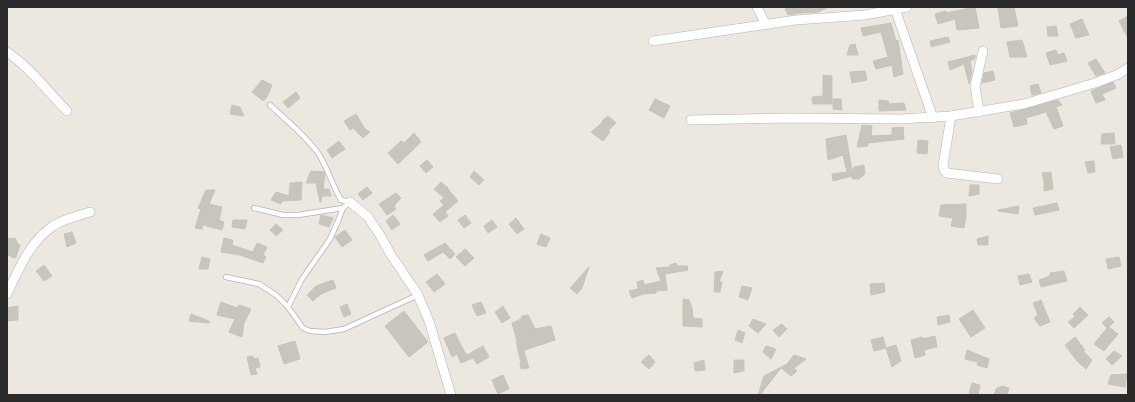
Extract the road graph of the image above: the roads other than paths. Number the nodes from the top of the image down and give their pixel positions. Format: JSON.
{"nodes":[{"id":1,"x":756,"y":7,"type":"edge"},
{"id":2,"x":907,"y":7,"type":"edge"},
{"id":3,"x":895,"y":9,"type":"junction"},
{"id":4,"x":866,"y":11,"type":"edge"},
{"id":5,"x":766,"y":25,"type":"junction"},
{"id":6,"x":653,"y":41,"type":"dead end"},
{"id":7,"x":983,"y":51,"type":"dead end"},
{"id":8,"x":7,"y":52,"type":"edge"},
{"id":9,"x":1128,"y":68,"type":"edge"},
{"id":10,"x":270,"y":105,"type":"dead end"},
{"id":11,"x":68,"y":111,"type":"dead end"},
{"id":12,"x":979,"y":112,"type":"junction"},
{"id":13,"x":951,"y":116,"type":"junction"},
{"id":14,"x":933,"y":118,"type":"junction"},
{"id":15,"x":691,"y":120,"type":"dead end"},
{"id":16,"x":998,"y":179,"type":"dead end"},
{"id":17,"x":350,"y":202,"type":"junction"},
{"id":18,"x":254,"y":208,"type":"dead end"},
{"id":19,"x":343,"y":208,"type":"junction"},
{"id":20,"x":90,"y":212,"type":"dead end"},
{"id":21,"x":226,"y":277,"type":"dead end"},
{"id":22,"x":7,"y":294,"type":"edge"},
{"id":23,"x":418,"y":294,"type":"junction"},
{"id":24,"x":288,"y":307,"type":"junction"},
{"id":25,"x":451,"y":395,"type":"edge"}],
"edges":[{"from":1,"to":5,"type":"street"},
{"from":2,"to":3,"type":"street"},
{"from":3,"to":4,"type":"street"},
{"from":3,"to":14,"type":"street"},
{"from":4,"to":5,"type":"street"},
{"from":5,"to":6,"type":"street"},
{"from":7,"to":12,"type":"street"},
{"from":8,"to":11,"type":"street"},
{"from":9,"to":12,"type":"street"},
{"from":10,"to":17,"type":"lane"},
{"from":12,"to":13,"type":"street"},
{"from":13,"to":14,"type":"street"},
{"from":13,"to":16,"type":"street"},
{"from":14,"to":15,"type":"street"},
{"from":17,"to":19,"type":"lane"},
{"from":17,"to":23,"type":"street"},
{"from":18,"to":19,"type":"lane"},
{"from":19,"to":24,"type":"lane"},
{"from":20,"to":22,"type":"street"},
{"from":21,"to":24,"type":"lane"},
{"from":23,"to":24,"type":"lane"},
{"from":23,"to":25,"type":"street"}]}
